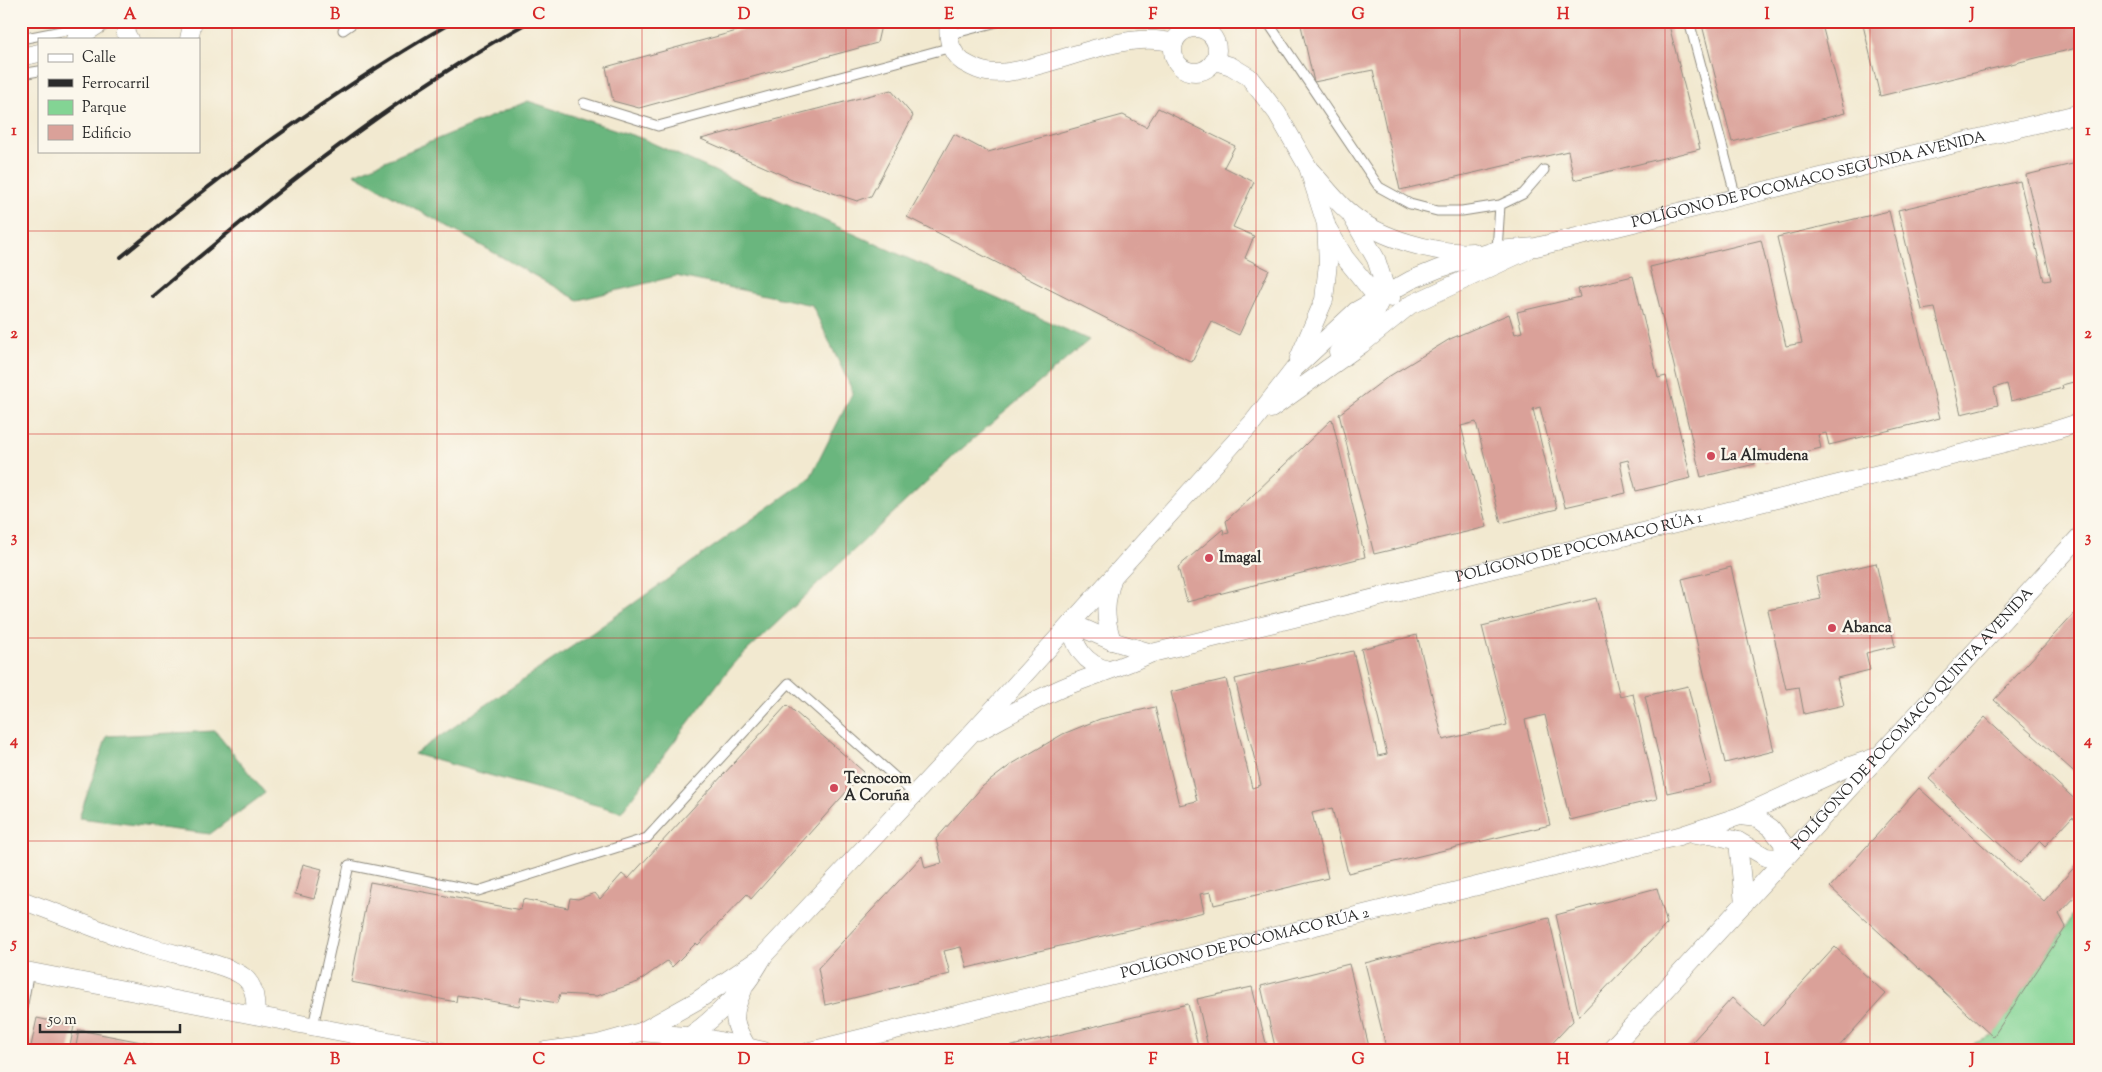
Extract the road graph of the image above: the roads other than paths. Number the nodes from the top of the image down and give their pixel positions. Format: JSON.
{"nodes":[{"id":1,"x":125,"y":21,"type":"edge"},
{"id":2,"x":193,"y":21,"type":"edge"},
{"id":3,"x":356,"y":21,"type":"edge"},
{"id":4,"x":1001,"y":21,"type":"edge"},
{"id":5,"x":1267,"y":21,"type":"edge"},
{"id":6,"x":1689,"y":21,"type":"edge"},
{"id":7,"x":101,"y":23,"type":"edge"},
{"id":8,"x":343,"y":30,"type":"dead end"},
{"id":9,"x":949,"y":35,"type":"edge"},
{"id":10,"x":78,"y":38,"type":"edge"},
{"id":11,"x":128,"y":38,"type":"edge"},
{"id":12,"x":189,"y":38,"type":"edge"},
{"id":13,"x":21,"y":39,"type":"edge"},
{"id":14,"x":1174,"y":43,"type":"junction"},
{"id":15,"x":38,"y":53,"type":"edge"},
{"id":16,"x":21,"y":56,"type":"edge"},
{"id":17,"x":1215,"y":60,"type":"junction"},
{"id":18,"x":38,"y":71,"type":"edge"},
{"id":19,"x":21,"y":74,"type":"edge"},
{"id":20,"x":584,"y":103,"type":"dead end"},
{"id":21,"x":2081,"y":113,"type":"edge"},
{"id":22,"x":1308,"y":167,"type":"junction"},
{"id":23,"x":1544,"y":170,"type":"dead end"},
{"id":24,"x":1736,"y":198,"type":"junction"},
{"id":25,"x":1500,"y":205,"type":"junction"},
{"id":26,"x":1351,"y":214,"type":"junction"},
{"id":27,"x":1326,"y":224,"type":"junction"},
{"id":28,"x":1536,"y":247,"type":"junction"},
{"id":29,"x":1497,"y":250,"type":"junction"},
{"id":30,"x":1383,"y":294,"type":"junction"},
{"id":31,"x":1410,"y":305,"type":"junction"},
{"id":32,"x":1295,"y":368,"type":"junction"},
{"id":33,"x":1313,"y":378,"type":"junction"},
{"id":34,"x":1253,"y":422,"type":"junction"},
{"id":35,"x":2081,"y":422,"type":"edge"},
{"id":36,"x":2053,"y":431,"type":"junction"},
{"id":37,"x":2081,"y":433,"type":"edge"},
{"id":38,"x":2081,"y":535,"type":"edge"},
{"id":39,"x":1113,"y":577,"type":"junction"},
{"id":40,"x":1071,"y":623,"type":"junction"},
{"id":41,"x":1112,"y":641,"type":"junction"},
{"id":42,"x":1152,"y":653,"type":"junction"},
{"id":43,"x":1108,"y":670,"type":"junction"},
{"id":44,"x":968,"y":737,"type":"junction"},
{"id":45,"x":1879,"y":756,"type":"junction"},
{"id":46,"x":914,"y":794,"type":"junction"},
{"id":47,"x":1740,"y":816,"type":"junction"},
{"id":48,"x":1679,"y":836,"type":"junction"},
{"id":49,"x":1738,"y":841,"type":"junction"},
{"id":50,"x":1784,"y":860,"type":"junction"},
{"id":51,"x":21,"y":900,"type":"edge"},
{"id":52,"x":1744,"y":904,"type":"junction"},
{"id":53,"x":766,"y":954,"type":"junction"},
{"id":54,"x":25,"y":970,"type":"edge"},
{"id":55,"x":745,"y":986,"type":"junction"},
{"id":56,"x":698,"y":1000,"type":"junction"},
{"id":57,"x":21,"y":1014,"type":"edge"},
{"id":58,"x":256,"y":1015,"type":"junction"},
{"id":59,"x":313,"y":1026,"type":"junction"},
{"id":60,"x":641,"y":1032,"type":"junction"},
{"id":61,"x":691,"y":1043,"type":"edge"},
{"id":62,"x":755,"y":1049,"type":"edge"},
{"id":63,"x":439,"y":1050,"type":"edge"},
{"id":64,"x":456,"y":1051,"type":"edge"},
{"id":65,"x":545,"y":1051,"type":"edge"},
{"id":66,"x":664,"y":1051,"type":"edge"},
{"id":67,"x":810,"y":1051,"type":"edge"},
{"id":68,"x":1609,"y":1051,"type":"edge"}],
"edges":[{"from":1,"to":11,"type":"street"},
{"from":2,"to":12,"type":"street"},
{"from":3,"to":8,"type":"lane"},
{"from":4,"to":9,"type":"lane"},
{"from":5,"to":25,"type":"lane"},
{"from":6,"to":24,"type":"lane"},
{"from":7,"to":10,"type":"street"},
{"from":7,"to":13,"type":"lane"},
{"from":9,"to":14,"type":"street"},
{"from":9,"to":20,"type":"lane"},
{"from":14,"to":17,"type":"street"},
{"from":14,"to":17,"type":"street"},
{"from":15,"to":16,"type":"street"},
{"from":17,"to":22,"type":"street"},
{"from":18,"to":19,"type":"lane"},
{"from":21,"to":24,"type":"street","name":"POLÍGONO DE POCOMACO SEGUNDA AVENIDA"},
{"from":22,"to":26,"type":"street"},
{"from":22,"to":27,"type":"street"},
{"from":23,"to":25,"type":"lane"},
{"from":24,"to":28,"type":"street","name":"POLÍGONO DE POCOMACO SEGUNDA AVENIDA"},
{"from":25,"to":29,"type":"lane"},
{"from":26,"to":29,"type":"street"},
{"from":26,"to":30,"type":"street"},
{"from":27,"to":30,"type":"street"},
{"from":27,"to":32,"type":"street"},
{"from":28,"to":29,"type":"street","name":"POLÍGONO DE POCOMACO SEGUNDA AVENIDA"},
{"from":28,"to":31,"type":"street","name":"POLÍGONO DE POCOMACO SEGUNDA AVENIDA"},
{"from":29,"to":30,"type":"street","name":"POLÍGONO DE POCOMACO SEGUNDA AVENIDA"},
{"from":30,"to":31,"type":"street"},
{"from":30,"to":32,"type":"street","name":"POLÍGONO DE POCOMACO SEGUNDA AVENIDA"},
{"from":30,"to":33,"type":"street"},
{"from":31,"to":33,"type":"street","name":"POLÍGONO DE POCOMACO SEGUNDA AVENIDA"},
{"from":32,"to":34,"type":"street"},
{"from":33,"to":34,"type":"street","name":"POLÍGONO DE POCOMACO SEGUNDA AVENIDA"},
{"from":34,"to":39,"type":"street"},
{"from":35,"to":36,"type":"street","name":"POLÍGONO DE POCOMACO RÚA 1"},
{"from":36,"to":37,"type":"street","name":"POLÍGONO DE POCOMACO RÚA 1"},
{"from":36,"to":42,"type":"street","name":"POLÍGONO DE POCOMACO RÚA 1"},
{"from":38,"to":45,"type":"street","name":"POLÍGONO DE POCOMACO QUINTA AVENIDA"},
{"from":39,"to":40,"type":"street"},
{"from":39,"to":41,"type":"street"},
{"from":40,"to":41,"type":"street"},
{"from":40,"to":43,"type":"street"},
{"from":40,"to":44,"type":"street"},
{"from":41,"to":42,"type":"street"},
{"from":42,"to":43,"type":"street","name":"POLÍGONO DE POCOMACO RÚA 1"},
{"from":43,"to":44,"type":"street","name":"POLÍGONO DE POCOMACO RÚA 1"},
{"from":44,"to":46,"type":"street"},
{"from":45,"to":47,"type":"street","name":"POLÍGONO DE POCOMACO RÚA 2"},
{"from":45,"to":50,"type":"street","name":"POLÍGONO DE POCOMACO QUINTA AVENIDA"},
{"from":46,"to":53,"type":"street"},
{"from":46,"to":59,"type":"lane"},
{"from":47,"to":48,"type":"street","name":"POLÍGONO DE POCOMACO RÚA 2"},
{"from":47,"to":50,"type":"street"},
{"from":48,"to":49,"type":"street","name":"POLÍGONO DE POCOMACO RÚA 2"},
{"from":48,"to":67,"type":"street","name":"POLÍGONO DE POCOMACO RÚA 2"},
{"from":49,"to":50,"type":"street","name":"POLÍGONO DE POCOMACO RÚA 2"},
{"from":49,"to":52,"type":"street"},
{"from":50,"to":52,"type":"street","name":"POLÍGONO DE POCOMACO QUINTA AVENIDA"},
{"from":51,"to":58,"type":"street"},
{"from":52,"to":68,"type":"street","name":"POLÍGONO DE POCOMACO QUINTA AVENIDA"},
{"from":53,"to":55,"type":"street"},
{"from":53,"to":56,"type":"street"},
{"from":54,"to":57,"type":"lane"},
{"from":54,"to":58,"type":"street"},
{"from":55,"to":61,"type":"street"},
{"from":55,"to":62,"type":"street"},
{"from":56,"to":60,"type":"street"},
{"from":56,"to":61,"type":"street"},
{"from":58,"to":59,"type":"street"},
{"from":59,"to":63,"type":"street"},
{"from":60,"to":61,"type":"street"},
{"from":60,"to":65,"type":"street"},
{"from":61,"to":62,"type":"street"},
{"from":61,"to":66,"type":"street"},
{"from":63,"to":64,"type":"street"}]}
